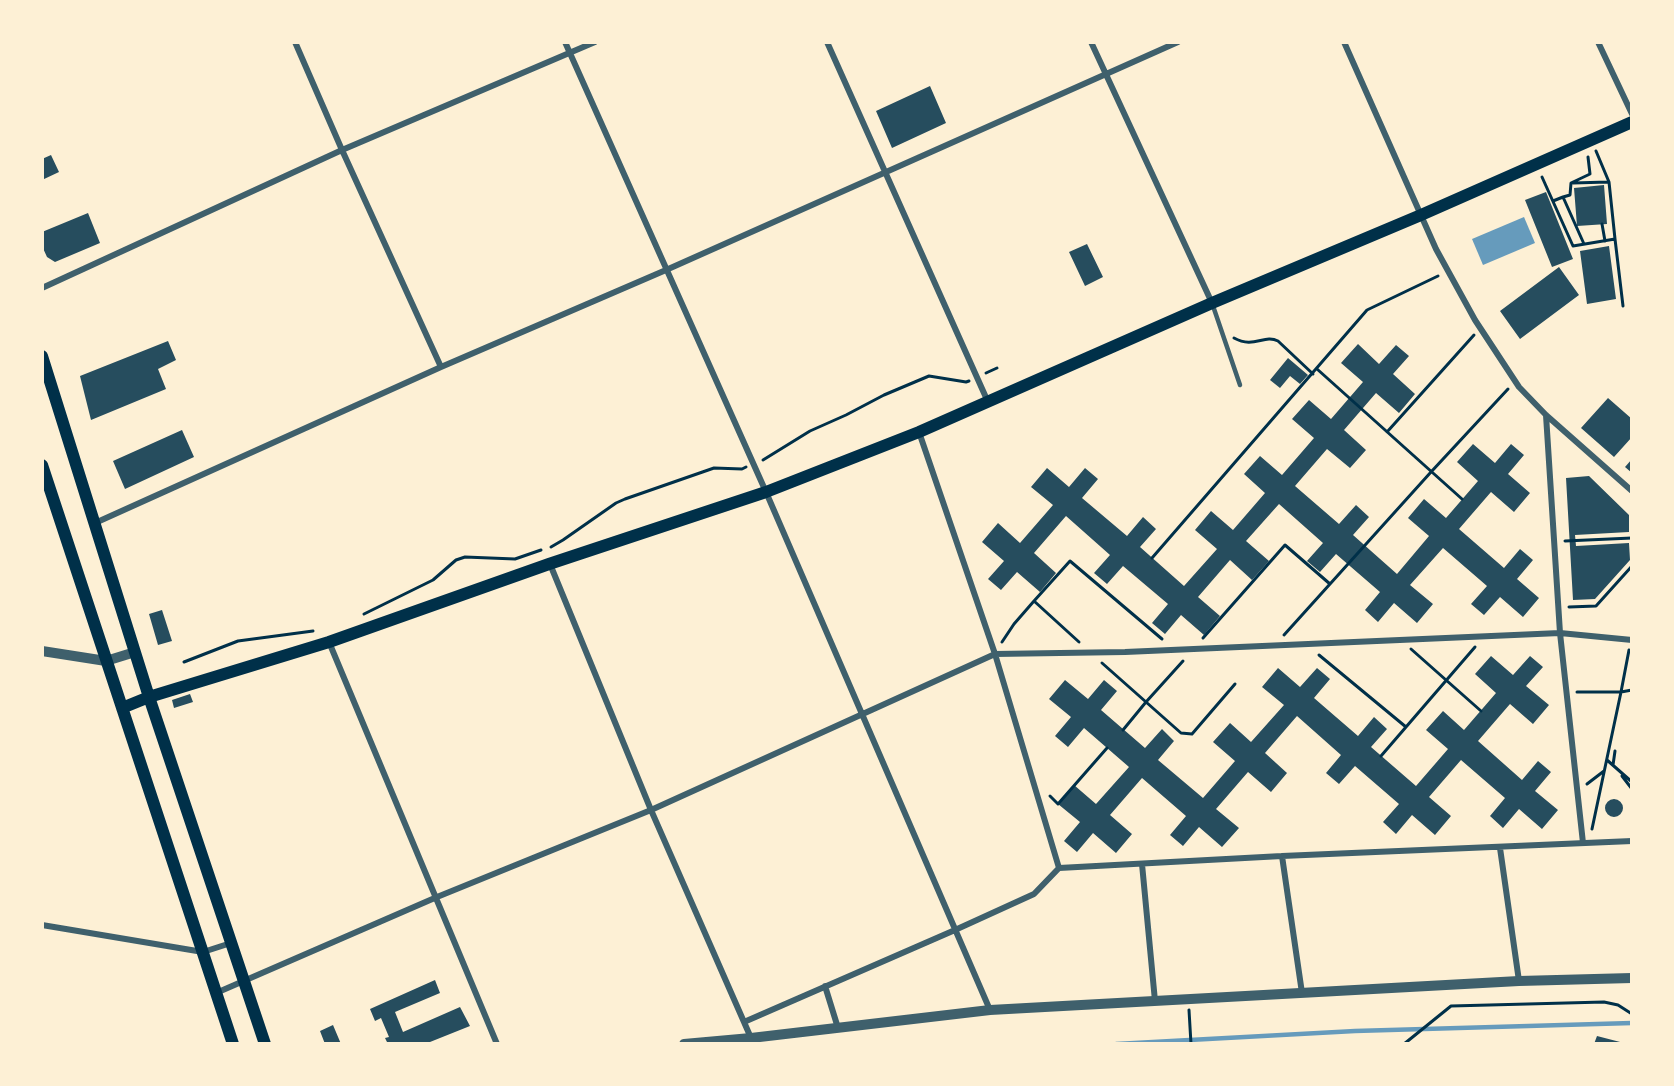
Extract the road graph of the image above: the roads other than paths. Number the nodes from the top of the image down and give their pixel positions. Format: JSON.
{"nodes":[{"id":1,"x":295,"y":42,"type":"edge"},
{"id":2,"x":565,"y":42,"type":"edge"},
{"id":3,"x":595,"y":42,"type":"edge"},
{"id":4,"x":827,"y":42,"type":"edge"},
{"id":5,"x":1091,"y":42,"type":"edge"},
{"id":6,"x":1178,"y":42,"type":"edge"},
{"id":7,"x":1344,"y":42,"type":"edge"},
{"id":8,"x":1598,"y":42,"type":"edge"},
{"id":9,"x":570,"y":53,"type":"junction"},
{"id":10,"x":1106,"y":74,"type":"junction"},
{"id":11,"x":1632,"y":114,"type":"edge"},
{"id":12,"x":1632,"y":122,"type":"edge"},
{"id":13,"x":342,"y":150,"type":"junction"},
{"id":14,"x":885,"y":173,"type":"junction"},
{"id":15,"x":1421,"y":215,"type":"junction"},
{"id":16,"x":666,"y":270,"type":"junction"},
{"id":17,"x":42,"y":288,"type":"edge"},
{"id":18,"x":1212,"y":303,"type":"junction"},
{"id":19,"x":42,"y":356,"type":"edge"},
{"id":20,"x":441,"y":367,"type":"junction"},
{"id":21,"x":1240,"y":385,"type":"dead end"},
{"id":22,"x":988,"y":402,"type":"junction"},
{"id":23,"x":1546,"y":415,"type":"junction"},
{"id":24,"x":919,"y":432,"type":"junction"},
{"id":25,"x":42,"y":465,"type":"edge"},
{"id":26,"x":1632,"y":491,"type":"edge"},
{"id":27,"x":766,"y":492,"type":"junction"},
{"id":28,"x":95,"y":524,"type":"junction"},
{"id":29,"x":549,"y":564,"type":"junction"},
{"id":30,"x":1560,"y":633,"type":"junction"},
{"id":31,"x":1632,"y":640,"type":"edge"},
{"id":32,"x":328,"y":642,"type":"junction"},
{"id":33,"x":42,"y":651,"type":"edge"},
{"id":34,"x":135,"y":652,"type":"junction"},
{"id":35,"x":995,"y":654,"type":"junction"},
{"id":36,"x":106,"y":661,"type":"junction"},
{"id":37,"x":149,"y":697,"type":"junction"},
{"id":38,"x":122,"y":708,"type":"junction"},
{"id":39,"x":861,"y":714,"type":"junction"},
{"id":40,"x":651,"y":810,"type":"junction"},
{"id":41,"x":1632,"y":841,"type":"edge"},
{"id":42,"x":1583,"y":843,"type":"junction"},
{"id":43,"x":1500,"y":848,"type":"junction"},
{"id":44,"x":1282,"y":856,"type":"junction"},
{"id":45,"x":1142,"y":864,"type":"junction"},
{"id":46,"x":1059,"y":868,"type":"junction"},
{"id":47,"x":437,"y":897,"type":"junction"},
{"id":48,"x":42,"y":926,"type":"edge"},
{"id":49,"x":955,"y":930,"type":"junction"},
{"id":50,"x":231,"y":943,"type":"junction"},
{"id":51,"x":203,"y":952,"type":"junction"},
{"id":52,"x":1632,"y":978,"type":"edge"},
{"id":53,"x":244,"y":981,"type":"junction"},
{"id":54,"x":1519,"y":981,"type":"junction"},
{"id":55,"x":825,"y":986,"type":"junction"},
{"id":56,"x":216,"y":993,"type":"junction"},
{"id":57,"x":1302,"y":993,"type":"junction"},
{"id":58,"x":1155,"y":1001,"type":"junction"},
{"id":59,"x":990,"y":1010,"type":"junction"},
{"id":60,"x":744,"y":1022,"type":"junction"},
{"id":61,"x":838,"y":1028,"type":"junction"},
{"id":62,"x":752,"y":1038,"type":"junction"},
{"id":63,"x":233,"y":1044,"type":"edge"},
{"id":64,"x":265,"y":1044,"type":"edge"},
{"id":65,"x":497,"y":1044,"type":"edge"},
{"id":66,"x":684,"y":1044,"type":"edge"}],
"edges":[{"from":1,"to":13,"type":"street"},
{"from":2,"to":9,"type":"street"},
{"from":3,"to":9,"type":"street"},
{"from":4,"to":14,"type":"street"},
{"from":5,"to":10,"type":"street"},
{"from":6,"to":10,"type":"street"},
{"from":7,"to":15,"type":"street"},
{"from":8,"to":11,"type":"street"},
{"from":9,"to":13,"type":"street"},
{"from":9,"to":16,"type":"street"},
{"from":10,"to":14,"type":"street"},
{"from":10,"to":18,"type":"street"},
{"from":12,"to":15,"type":"main road"},
{"from":13,"to":17,"type":"street"},
{"from":13,"to":20,"type":"street"},
{"from":14,"to":16,"type":"street"},
{"from":14,"to":22,"type":"street"},
{"from":15,"to":18,"type":"main road"},
{"from":15,"to":23,"type":"street"},
{"from":16,"to":20,"type":"street"},
{"from":16,"to":27,"type":"street"},
{"from":18,"to":21,"type":"lane"},
{"from":18,"to":22,"type":"main road"},
{"from":19,"to":28,"type":"main road"},
{"from":20,"to":28,"type":"street"},
{"from":22,"to":24,"type":"main road"},
{"from":23,"to":26,"type":"street"},
{"from":23,"to":30,"type":"street"},
{"from":24,"to":27,"type":"main road"},
{"from":24,"to":35,"type":"street"},
{"from":25,"to":36,"type":"main road"},
{"from":27,"to":29,"type":"main road"},
{"from":27,"to":39,"type":"street"},
{"from":28,"to":34,"type":"main road"},
{"from":29,"to":32,"type":"main road"},
{"from":29,"to":40,"type":"street"},
{"from":30,"to":31,"type":"street"},
{"from":30,"to":35,"type":"street"},
{"from":30,"to":42,"type":"street"},
{"from":32,"to":37,"type":"main road"},
{"from":32,"to":47,"type":"street"},
{"from":33,"to":36,"type":"street"},
{"from":34,"to":36,"type":"street"},
{"from":34,"to":37,"type":"main road"},
{"from":35,"to":39,"type":"street"},
{"from":35,"to":46,"type":"street"},
{"from":36,"to":38,"type":"main road"},
{"from":37,"to":38,"type":"main road"},
{"from":37,"to":50,"type":"main road"},
{"from":38,"to":51,"type":"main road"},
{"from":39,"to":40,"type":"street"},
{"from":39,"to":49,"type":"street"},
{"from":40,"to":47,"type":"street"},
{"from":40,"to":60,"type":"street"},
{"from":41,"to":42,"type":"street"},
{"from":42,"to":43,"type":"street"},
{"from":43,"to":44,"type":"street"},
{"from":43,"to":54,"type":"street"},
{"from":44,"to":45,"type":"street"},
{"from":44,"to":57,"type":"street"},
{"from":45,"to":46,"type":"street"},
{"from":45,"to":58,"type":"street"},
{"from":46,"to":49,"type":"street"},
{"from":47,"to":53,"type":"street"},
{"from":47,"to":65,"type":"street"},
{"from":48,"to":51,"type":"street"},
{"from":49,"to":55,"type":"street"},
{"from":49,"to":59,"type":"street"},
{"from":50,"to":51,"type":"street"},
{"from":50,"to":53,"type":"main road"},
{"from":51,"to":56,"type":"main road"},
{"from":52,"to":54,"type":"street"},
{"from":53,"to":56,"type":"street"},
{"from":53,"to":64,"type":"main road"},
{"from":54,"to":57,"type":"street"},
{"from":55,"to":60,"type":"street"},
{"from":55,"to":61,"type":"street"},
{"from":56,"to":63,"type":"main road"},
{"from":57,"to":58,"type":"street"},
{"from":58,"to":59,"type":"street"},
{"from":59,"to":61,"type":"street"},
{"from":60,"to":62,"type":"street"},
{"from":61,"to":62,"type":"street"},
{"from":62,"to":66,"type":"street"}]}
